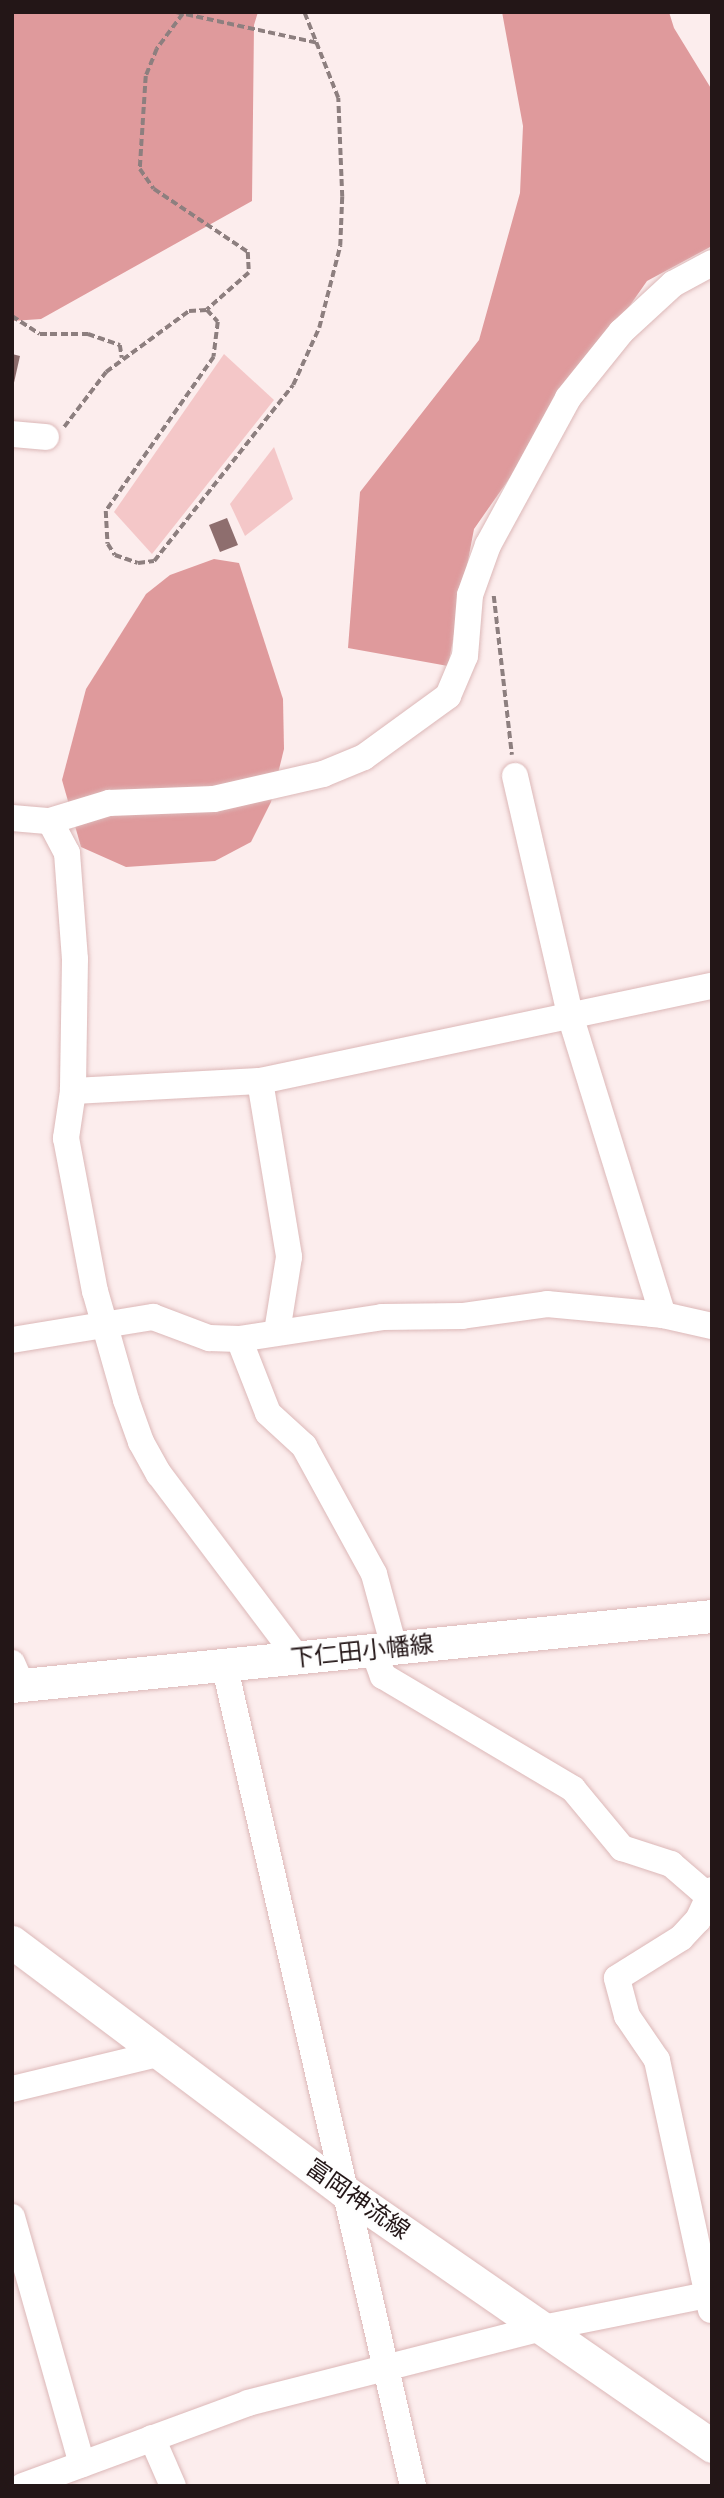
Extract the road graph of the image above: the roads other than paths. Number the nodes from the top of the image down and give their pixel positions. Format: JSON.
{"nodes":[{"id":1,"x":712,"y":263,"type":"edge"},
{"id":2,"x":12,"y":434,"type":"edge"},
{"id":3,"x":46,"y":437,"type":"road end"},
{"id":4,"x":515,"y":776,"type":"road end"},
{"id":5,"x":12,"y":818,"type":"edge"},
{"id":6,"x":50,"y":821,"type":"junction"},
{"id":7,"x":712,"y":986,"type":"edge"},
{"id":8,"x":570,"y":1015,"type":"junction"},
{"id":9,"x":260,"y":1081,"type":"junction"},
{"id":10,"x":73,"y":1091,"type":"junction"},
{"id":11,"x":663,"y":1315,"type":"junction"},
{"id":12,"x":712,"y":1326,"type":"edge"},
{"id":13,"x":105,"y":1328,"type":"junction"},
{"id":14,"x":277,"y":1332,"type":"junction"},
{"id":15,"x":12,"y":1339,"type":"edge"},
{"id":16,"x":239,"y":1339,"type":"junction"},
{"id":17,"x":712,"y":1616,"type":"edge"},
{"id":18,"x":384,"y":1648,"type":"junction"},
{"id":19,"x":297,"y":1657,"type":"junction"},
{"id":20,"x":224,"y":1664,"type":"junction"},
{"id":21,"x":16,"y":1678,"type":"edge"},
{"id":22,"x":709,"y":1893,"type":"edge"},
{"id":23,"x":12,"y":1942,"type":"edge"},
{"id":24,"x":158,"y":2054,"type":"junction"},
{"id":25,"x":12,"y":2089,"type":"edge"},
{"id":26,"x":344,"y":2190,"type":"junction"},
{"id":27,"x":12,"y":2217,"type":"edge"},
{"id":28,"x":710,"y":2300,"type":"edge"},
{"id":29,"x":543,"y":2328,"type":"junction"},
{"id":30,"x":385,"y":2368,"type":"junction"},
{"id":31,"x":152,"y":2438,"type":"junction"},
{"id":32,"x":712,"y":2446,"type":"edge"},
{"id":33,"x":88,"y":2471,"type":"edge"},
{"id":34,"x":24,"y":2486,"type":"edge"},
{"id":35,"x":173,"y":2486,"type":"edge"},
{"id":36,"x":413,"y":2486,"type":"edge"}],
"edges":[{"from":1,"to":6,"type":"street"},
{"from":2,"to":3,"type":"street"},
{"from":4,"to":8,"type":"street"},
{"from":5,"to":6,"type":"street"},
{"from":6,"to":10,"type":"street"},
{"from":7,"to":8,"type":"street"},
{"from":8,"to":9,"type":"street"},
{"from":8,"to":11,"type":"street"},
{"from":9,"to":10,"type":"street"},
{"from":9,"to":14,"type":"street"},
{"from":10,"to":13,"type":"street"},
{"from":11,"to":12,"type":"street"},
{"from":11,"to":14,"type":"street"},
{"from":13,"to":15,"type":"street"},
{"from":13,"to":16,"type":"street"},
{"from":13,"to":19,"type":"street"},
{"from":14,"to":16,"type":"street"},
{"from":16,"to":18,"type":"street"},
{"from":17,"to":18,"type":"main road","name":"下仁田小幡線"},
{"from":18,"to":19,"type":"main road","name":"下仁田小幡線"},
{"from":18,"to":22,"type":"street"},
{"from":19,"to":20,"type":"main road","name":"下仁田小幡線"},
{"from":20,"to":21,"type":"main road","name":"下仁田小幡線"},
{"from":20,"to":26,"type":"street"},
{"from":22,"to":28,"type":"street"},
{"from":23,"to":24,"type":"main road","name":"富岡神流線"},
{"from":24,"to":25,"type":"street"},
{"from":24,"to":26,"type":"main road","name":"富岡神流線"},
{"from":26,"to":29,"type":"main road","name":"富岡神流線"},
{"from":26,"to":30,"type":"street"},
{"from":27,"to":33,"type":"street"},
{"from":28,"to":29,"type":"street"},
{"from":29,"to":30,"type":"street"},
{"from":29,"to":32,"type":"main road","name":"富岡神流線"},
{"from":30,"to":31,"type":"street"},
{"from":30,"to":36,"type":"street"},
{"from":31,"to":33,"type":"street"},
{"from":31,"to":35,"type":"street"},
{"from":33,"to":34,"type":"street"}]}
